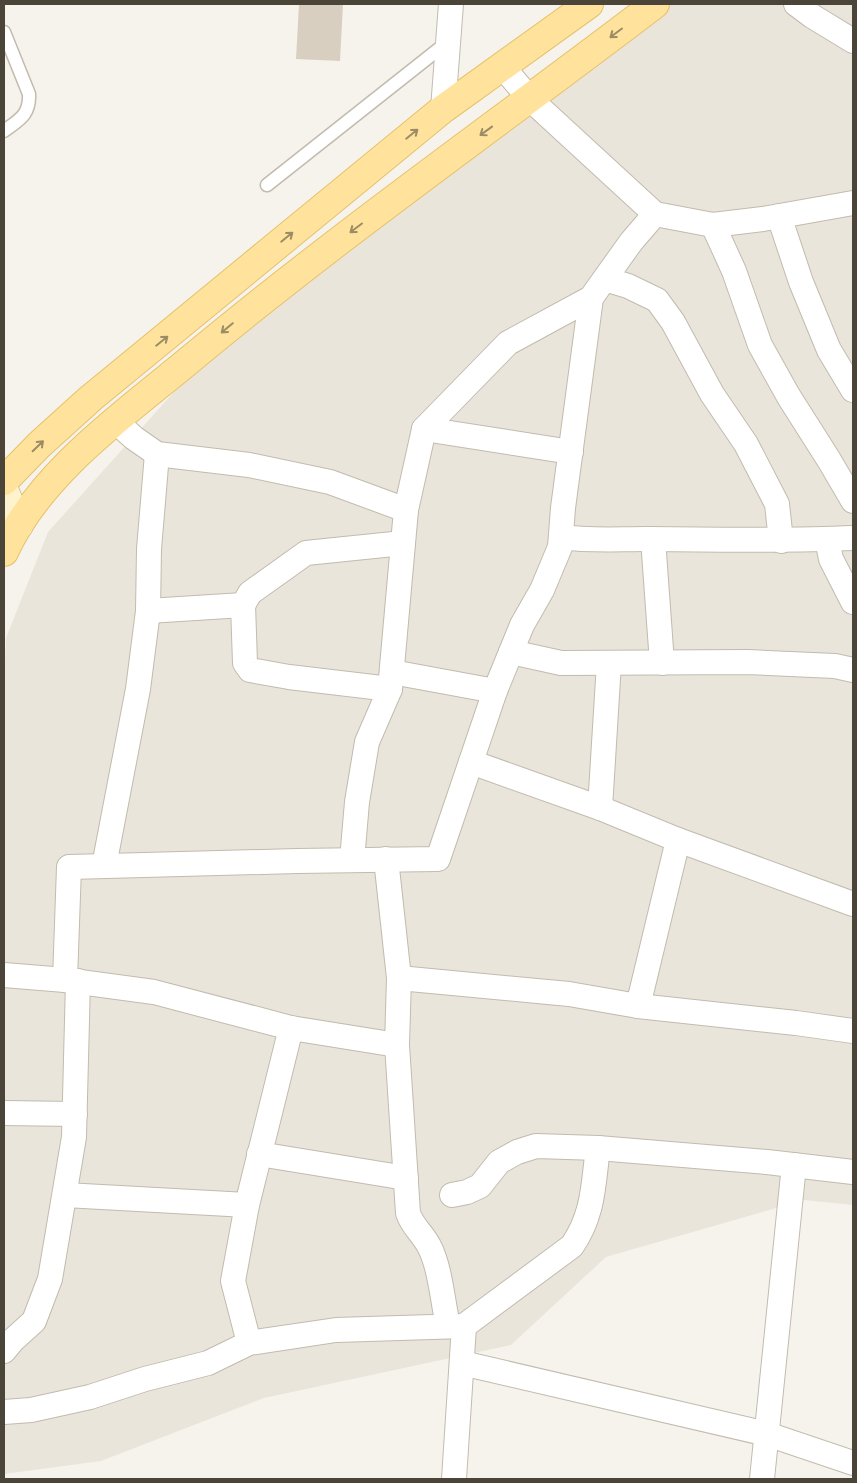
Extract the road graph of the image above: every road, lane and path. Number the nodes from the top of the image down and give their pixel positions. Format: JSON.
{"nodes":[{"id":1,"x":451,"y":4,"type":"edge"},
{"id":2,"x":589,"y":4,"type":"edge"},
{"id":3,"x":655,"y":4,"type":"edge"},
{"id":4,"x":796,"y":4,"type":"edge"},
{"id":5,"x":4,"y":32,"type":"edge"},
{"id":6,"x":449,"y":41,"type":"junction"},
{"id":7,"x":853,"y":41,"type":"edge"},
{"id":8,"x":502,"y":66,"type":"junction"},
{"id":9,"x":530,"y":99,"type":"junction"},
{"id":10,"x":443,"y":109,"type":"junction"},
{"id":11,"x":4,"y":131,"type":"edge"},
{"id":12,"x":267,"y":185,"type":"dead end"},
{"id":13,"x":853,"y":203,"type":"edge"},
{"id":14,"x":655,"y":214,"type":"junction"},
{"id":15,"x":779,"y":216,"type":"junction"},
{"id":16,"x":713,"y":225,"type":"junction"},
{"id":17,"x":604,"y":279,"type":"junction"},
{"id":18,"x":591,"y":298,"type":"junction"},
{"id":19,"x":853,"y":390,"type":"edge"},
{"id":20,"x":115,"y":421,"type":"junction"},
{"id":21,"x":424,"y":429,"type":"junction"},
{"id":22,"x":572,"y":452,"type":"junction"},
{"id":23,"x":157,"y":454,"type":"junction"},
{"id":24,"x":4,"y":481,"type":"edge"},
{"id":25,"x":4,"y":490,"type":"edge"},
{"id":26,"x":853,"y":500,"type":"edge"},
{"id":27,"x":406,"y":510,"type":"junction"},
{"id":28,"x":18,"y":525,"type":"junction"},
{"id":29,"x":561,"y":537,"type":"junction"},
{"id":30,"x":853,"y":538,"type":"edge"},
{"id":31,"x":653,"y":539,"type":"junction"},
{"id":32,"x":827,"y":539,"type":"junction"},
{"id":33,"x":781,"y":541,"type":"junction"},
{"id":34,"x":403,"y":543,"type":"junction"},
{"id":35,"x":4,"y":552,"type":"edge"},
{"id":36,"x":853,"y":602,"type":"edge"},
{"id":37,"x":243,"y":606,"type":"junction"},
{"id":38,"x":148,"y":611,"type":"junction"},
{"id":39,"x":511,"y":652,"type":"junction"},
{"id":40,"x":609,"y":663,"type":"junction"},
{"id":41,"x":662,"y":663,"type":"junction"},
{"id":42,"x":853,"y":670,"type":"edge"},
{"id":43,"x":391,"y":681,"type":"junction"},
{"id":44,"x":495,"y":691,"type":"junction"},
{"id":45,"x":470,"y":762,"type":"junction"},
{"id":46,"x":600,"y":808,"type":"junction"},
{"id":47,"x":678,"y":840,"type":"junction"},
{"id":48,"x":386,"y":859,"type":"junction"},
{"id":49,"x":352,"y":860,"type":"junction"},
{"id":50,"x":104,"y":866,"type":"junction"},
{"id":51,"x":853,"y":904,"type":"edge"},
{"id":52,"x":4,"y":975,"type":"edge"},
{"id":53,"x":400,"y":978,"type":"junction"},
{"id":54,"x":71,"y":981,"type":"junction"},
{"id":55,"x":638,"y":1006,"type":"junction"},
{"id":56,"x":291,"y":1028,"type":"junction"},
{"id":57,"x":853,"y":1031,"type":"edge"},
{"id":58,"x":397,"y":1045,"type":"junction"},
{"id":59,"x":4,"y":1113,"type":"edge"},
{"id":60,"x":75,"y":1114,"type":"junction"},
{"id":61,"x":598,"y":1148,"type":"junction"},
{"id":62,"x":259,"y":1154,"type":"junction"},
{"id":63,"x":794,"y":1165,"type":"junction"},
{"id":64,"x":853,"y":1172,"type":"edge"},
{"id":65,"x":406,"y":1178,"type":"junction"},
{"id":66,"x":65,"y":1195,"type":"junction"},
{"id":67,"x":452,"y":1195,"type":"dead end"},
{"id":68,"x":247,"y":1205,"type":"junction"},
{"id":69,"x":456,"y":1326,"type":"junction"},
{"id":70,"x":249,"y":1343,"type":"junction"},
{"id":71,"x":4,"y":1351,"type":"edge"},
{"id":72,"x":462,"y":1363,"type":"junction"},
{"id":73,"x":4,"y":1412,"type":"edge"},
{"id":74,"x":766,"y":1434,"type":"junction"},
{"id":75,"x":853,"y":1463,"type":"edge"},
{"id":76,"x":454,"y":1479,"type":"edge"},
{"id":77,"x":762,"y":1479,"type":"edge"}],
"edges":[{"from":1,"to":6,"type":"street"},
{"from":2,"to":8,"type":"main road"},
{"from":3,"to":9,"type":"main road","one_way":true},
{"from":4,"to":7,"type":"street"},
{"from":5,"to":11,"type":"lane"},
{"from":6,"to":10,"type":"street"},
{"from":6,"to":12,"type":"lane"},
{"from":8,"to":9,"type":"street"},
{"from":8,"to":10,"type":"main road"},
{"from":9,"to":14,"type":"street"},
{"from":9,"to":20,"type":"main road","one_way":true},
{"from":24,"to":10,"type":"main road","one_way":true},
{"from":13,"to":15,"type":"street"},
{"from":14,"to":16,"type":"street"},
{"from":14,"to":17,"type":"street"},
{"from":15,"to":16,"type":"street"},
{"from":15,"to":19,"type":"street"},
{"from":16,"to":26,"type":"street"},
{"from":17,"to":18,"type":"street"},
{"from":17,"to":33,"type":"street"},
{"from":18,"to":21,"type":"street"},
{"from":18,"to":22,"type":"street"},
{"from":20,"to":23,"type":"street"},
{"from":20,"to":28,"type":"main road"},
{"from":21,"to":22,"type":"street"},
{"from":21,"to":27,"type":"street"},
{"from":22,"to":29,"type":"street"},
{"from":23,"to":27,"type":"street"},
{"from":23,"to":38,"type":"street"},
{"from":25,"to":28,"type":"street"},
{"from":27,"to":34,"type":"street"},
{"from":28,"to":35,"type":"main road"},
{"from":29,"to":31,"type":"street"},
{"from":29,"to":39,"type":"street"},
{"from":30,"to":32,"type":"street"},
{"from":31,"to":33,"type":"street"},
{"from":31,"to":41,"type":"street"},
{"from":32,"to":33,"type":"street"},
{"from":32,"to":36,"type":"street"},
{"from":34,"to":37,"type":"street"},
{"from":34,"to":43,"type":"street"},
{"from":37,"to":38,"type":"street"},
{"from":37,"to":43,"type":"street"},
{"from":38,"to":50,"type":"street"},
{"from":39,"to":40,"type":"street"},
{"from":39,"to":44,"type":"street"},
{"from":40,"to":41,"type":"street"},
{"from":40,"to":46,"type":"street"},
{"from":41,"to":42,"type":"street"},
{"from":43,"to":44,"type":"street"},
{"from":43,"to":49,"type":"street"},
{"from":44,"to":45,"type":"street"},
{"from":45,"to":46,"type":"street"},
{"from":45,"to":48,"type":"street"},
{"from":46,"to":47,"type":"street"},
{"from":47,"to":51,"type":"street"},
{"from":47,"to":55,"type":"street"},
{"from":48,"to":49,"type":"street"},
{"from":48,"to":53,"type":"street"},
{"from":49,"to":50,"type":"street"},
{"from":50,"to":54,"type":"street"},
{"from":52,"to":54,"type":"street"},
{"from":53,"to":55,"type":"street"},
{"from":53,"to":58,"type":"street"},
{"from":54,"to":56,"type":"street"},
{"from":54,"to":60,"type":"street"},
{"from":55,"to":57,"type":"street"},
{"from":56,"to":58,"type":"street"},
{"from":56,"to":62,"type":"street"},
{"from":58,"to":65,"type":"street"},
{"from":59,"to":60,"type":"street"},
{"from":60,"to":66,"type":"street"},
{"from":61,"to":63,"type":"street"},
{"from":61,"to":67,"type":"street"},
{"from":61,"to":69,"type":"street"},
{"from":62,"to":65,"type":"street"},
{"from":62,"to":68,"type":"street"},
{"from":63,"to":64,"type":"street"},
{"from":63,"to":74,"type":"street"},
{"from":65,"to":69,"type":"street"},
{"from":66,"to":68,"type":"street"},
{"from":66,"to":71,"type":"street"},
{"from":68,"to":70,"type":"street"},
{"from":69,"to":70,"type":"street"},
{"from":69,"to":72,"type":"street"},
{"from":70,"to":73,"type":"street"},
{"from":72,"to":74,"type":"street"},
{"from":72,"to":76,"type":"street"},
{"from":74,"to":75,"type":"street"},
{"from":74,"to":77,"type":"street"}]}
